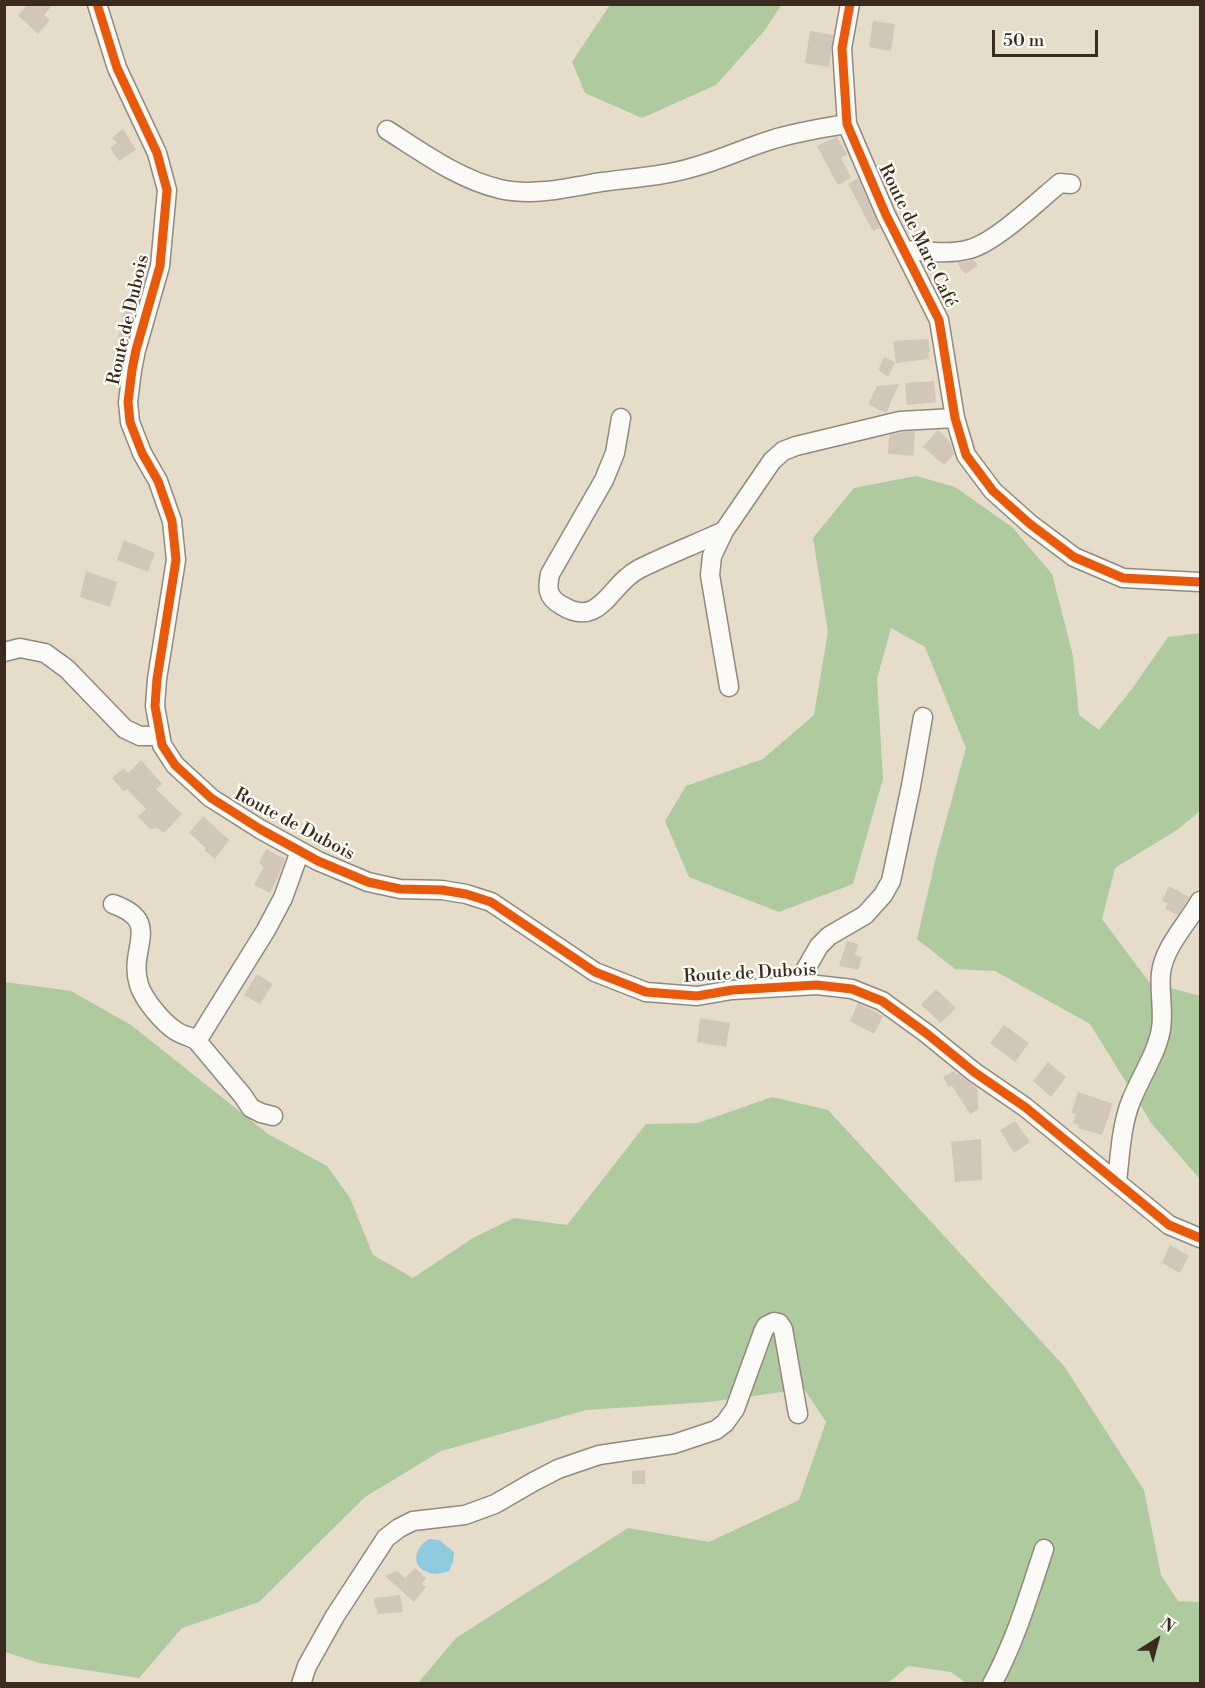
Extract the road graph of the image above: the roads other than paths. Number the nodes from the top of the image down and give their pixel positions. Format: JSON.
{"nodes":[{"id":1,"x":97,"y":4,"type":"edge"},
{"id":2,"x":850,"y":4,"type":"edge"},
{"id":3,"x":847,"y":124,"type":"junction"},
{"id":4,"x":387,"y":130,"type":"dead end"},
{"id":5,"x":1071,"y":184,"type":"dead end"},
{"id":6,"x":905,"y":250,"type":"junction"},
{"id":7,"x":621,"y":418,"type":"dead end"},
{"id":8,"x":955,"y":418,"type":"junction"},
{"id":9,"x":724,"y":531,"type":"junction"},
{"id":10,"x":1200,"y":582,"type":"edge"},
{"id":11,"x":4,"y":652,"type":"edge"},
{"id":12,"x":729,"y":687,"type":"dead end"},
{"id":13,"x":923,"y":717,"type":"dead end"},
{"id":14,"x":160,"y":736,"type":"junction"},
{"id":15,"x":300,"y":851,"type":"junction"},
{"id":16,"x":1200,"y":901,"type":"edge"},
{"id":17,"x":113,"y":904,"type":"dead end"},
{"id":18,"x":796,"y":986,"type":"junction"},
{"id":19,"x":197,"y":1041,"type":"junction"},
{"id":20,"x":273,"y":1116,"type":"dead end"},
{"id":21,"x":1117,"y":1182,"type":"junction"},
{"id":22,"x":1200,"y":1238,"type":"edge"},
{"id":23,"x":798,"y":1414,"type":"dead end"},
{"id":24,"x":1044,"y":1549,"type":"dead end"},
{"id":25,"x":301,"y":1683,"type":"edge"},
{"id":26,"x":992,"y":1683,"type":"edge"}],
"edges":[{"from":1,"to":14,"type":"street","name":"Route de Dubois"},
{"from":2,"to":3,"type":"street","name":"Route de Mare Café"},
{"from":3,"to":4,"type":"street"},
{"from":3,"to":6,"type":"street","name":"Route de Mare Café"},
{"from":5,"to":6,"type":"street"},
{"from":6,"to":8,"type":"street","name":"Route de Mare Café"},
{"from":7,"to":9,"type":"street"},
{"from":8,"to":9,"type":"street"},
{"from":8,"to":10,"type":"street","name":"Route de Mare Café"},
{"from":9,"to":12,"type":"street"},
{"from":11,"to":14,"type":"street"},
{"from":13,"to":18,"type":"street"},
{"from":14,"to":15,"type":"street","name":"Route de Dubois"},
{"from":15,"to":18,"type":"street","name":"Route de Dubois"},
{"from":15,"to":19,"type":"street"},
{"from":16,"to":21,"type":"street"},
{"from":17,"to":19,"type":"street"},
{"from":18,"to":21,"type":"street","name":"Route de Dubois"},
{"from":19,"to":20,"type":"street"},
{"from":21,"to":22,"type":"street","name":"Route de Dubois"},
{"from":23,"to":25,"type":"street"},
{"from":24,"to":26,"type":"street"}]}
